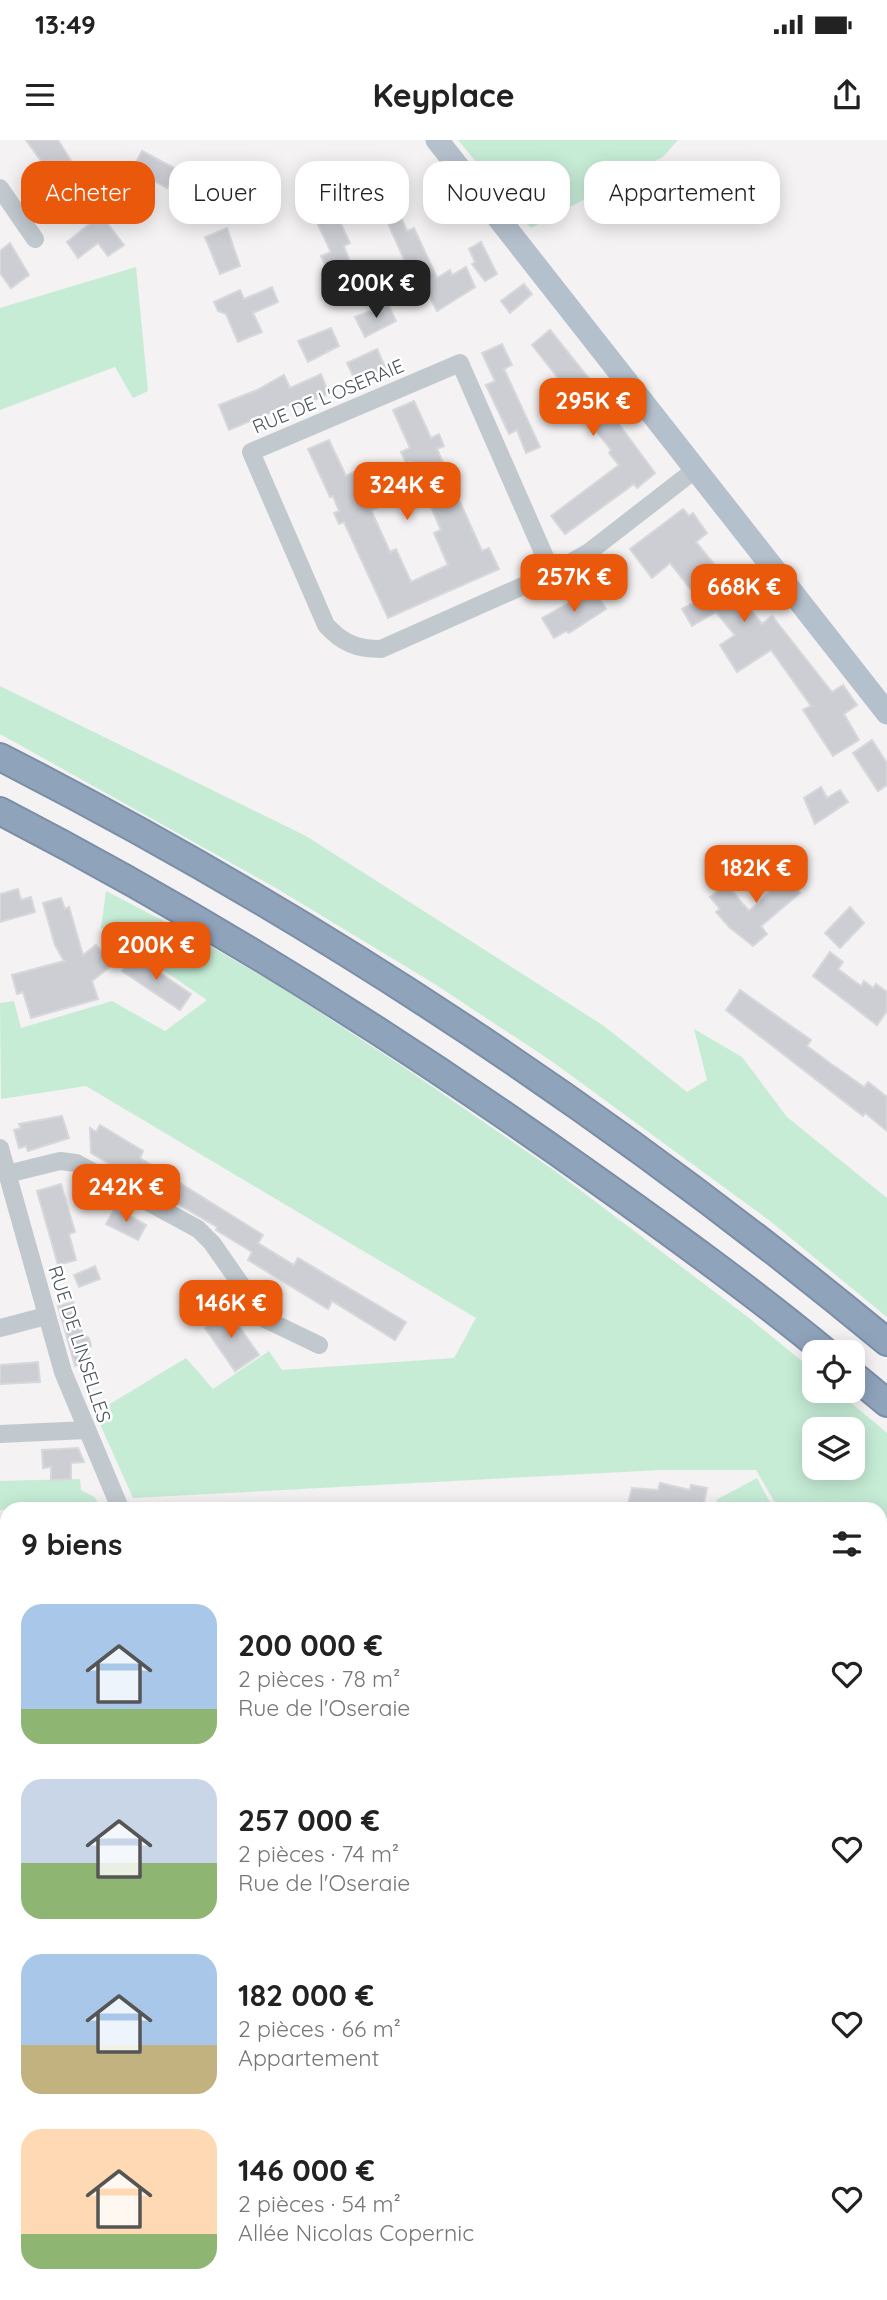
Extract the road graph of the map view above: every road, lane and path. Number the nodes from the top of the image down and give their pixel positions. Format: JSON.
{"nodes":[{"id":1,"x":437,"y":140,"type":"edge"},
{"id":2,"x":0,"y":188,"type":"edge"},
{"id":3,"x":35,"y":239,"type":"dead end"},
{"id":4,"x":696,"y":468,"type":"junction"},
{"id":5,"x":552,"y":573,"type":"junction"},
{"id":6,"x":887,"y":713,"type":"edge"},
{"id":7,"x":0,"y":757,"type":"edge"},
{"id":8,"x":0,"y":811,"type":"edge"},
{"id":9,"x":0,"y":1148,"type":"edge"},
{"id":10,"x":7,"y":1174,"type":"junction"},
{"id":11,"x":46,"y":1316,"type":"junction"},
{"id":12,"x":0,"y":1328,"type":"edge"},
{"id":13,"x":810,"y":1340,"type":"edge"},
{"id":14,"x":887,"y":1342,"type":"edge"},
{"id":15,"x":319,"y":1345,"type":"dead end"},
{"id":16,"x":865,"y":1385,"type":"edge"},
{"id":17,"x":887,"y":1403,"type":"edge"},
{"id":18,"x":86,"y":1430,"type":"junction"},
{"id":19,"x":0,"y":1434,"type":"edge"},
{"id":20,"x":117,"y":1502,"type":"edge"}],
"edges":[{"from":1,"to":4,"type":"main road"},
{"from":2,"to":3,"type":"street"},
{"from":4,"to":5,"type":"street","name":"RUE DE L'OSERAIE"},
{"from":4,"to":6,"type":"main road"},
{"from":5,"to":5,"type":"street","name":"RUE DE L'OSERAIE"},
{"from":7,"to":14,"type":"highway"},
{"from":8,"to":13,"type":"highway"},
{"from":9,"to":10,"type":"street","name":"RUE DE LINSELLES"},
{"from":10,"to":11,"type":"street","name":"RUE DE LINSELLES"},
{"from":10,"to":15,"type":"street"},
{"from":11,"to":12,"type":"street"},
{"from":11,"to":18,"type":"street","name":"RUE DE LINSELLES"},
{"from":16,"to":17,"type":"highway"},
{"from":18,"to":19,"type":"street"},
{"from":18,"to":20,"type":"street","name":"RUE DE LINSELLES"}]}
